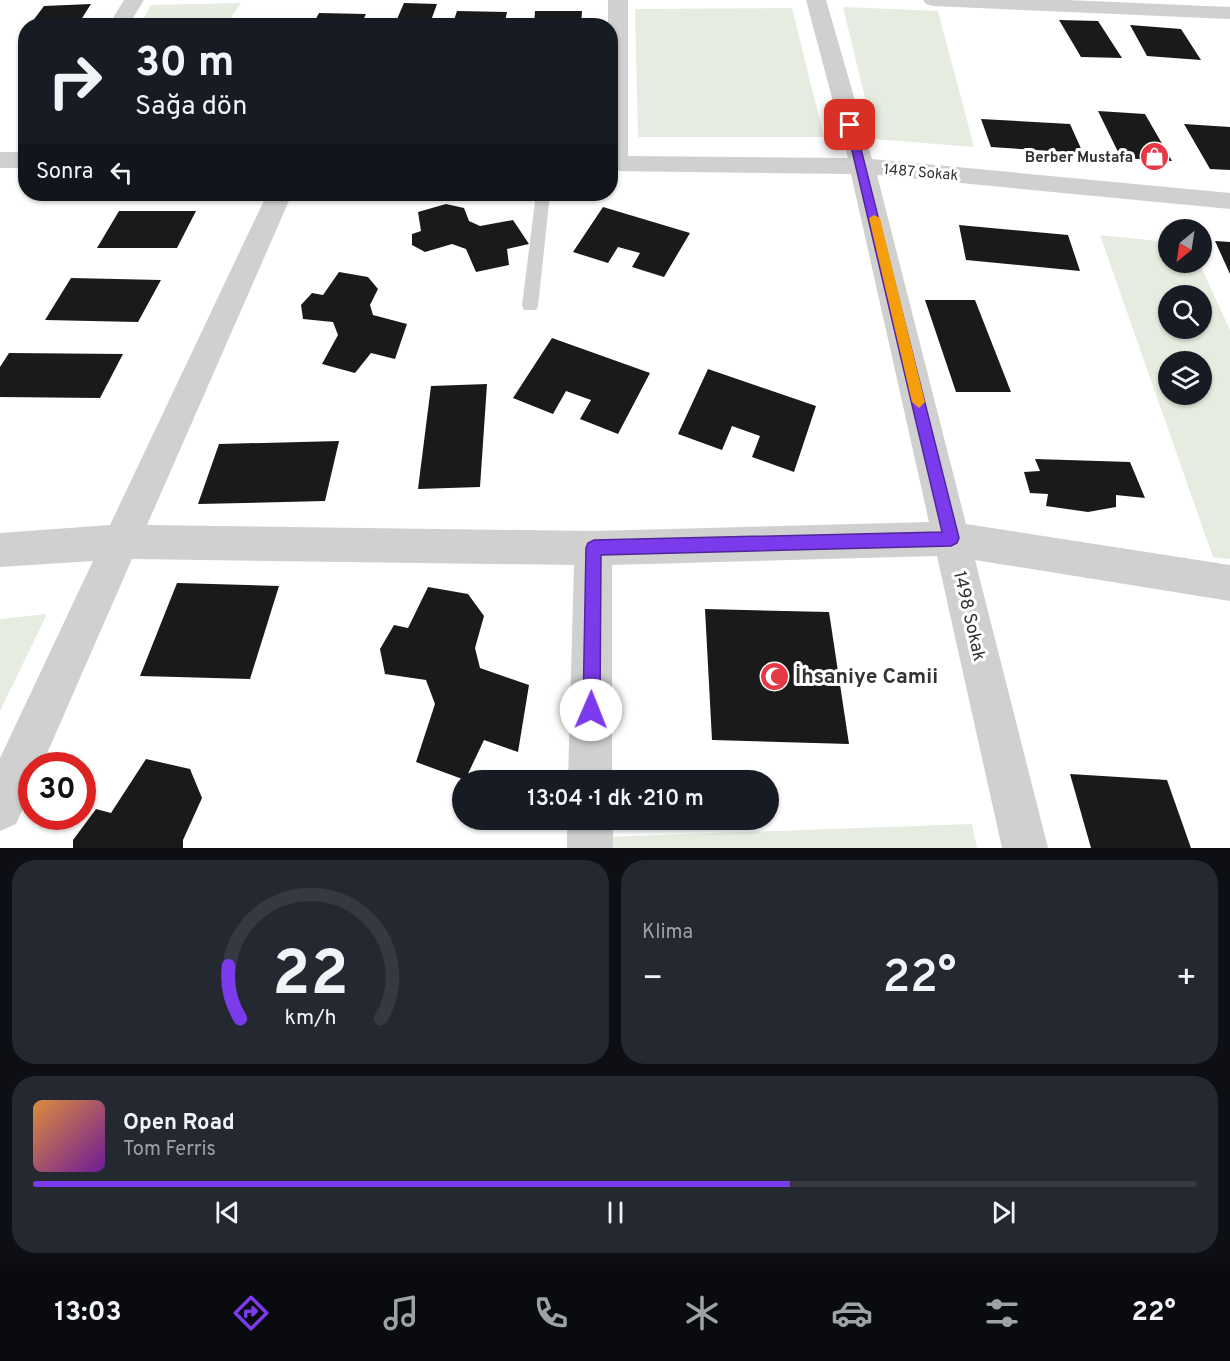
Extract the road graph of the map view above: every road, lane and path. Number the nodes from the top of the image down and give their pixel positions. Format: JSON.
{"nodes":[{"id":1,"x":134,"y":0,"type":"edge"},
{"id":2,"x":618,"y":0,"type":"edge"},
{"id":3,"x":816,"y":0,"type":"edge"},
{"id":4,"x":933,"y":0,"type":"edge"},
{"id":5,"x":1191,"y":6,"type":"edge"},
{"id":6,"x":1230,"y":13,"type":"edge"},
{"id":7,"x":123,"y":18,"type":"edge"},
{"id":8,"x":617,"y":18,"type":"edge"},
{"id":9,"x":0,"y":160,"type":"edge"},
{"id":10,"x":18,"y":160,"type":"edge"},
{"id":11,"x":618,"y":163,"type":"edge"},
{"id":12,"x":862,"y":166,"type":"junction"},
{"id":13,"x":276,"y":201,"type":"edge"},
{"id":14,"x":542,"y":201,"type":"edge"},
{"id":15,"x":1230,"y":201,"type":"edge"},
{"id":16,"x":530,"y":306,"type":"dead end"},
{"id":17,"x":951,"y":538,"type":"junction"},
{"id":18,"x":120,"y":542,"type":"junction"},
{"id":19,"x":594,"y":548,"type":"junction"},
{"id":20,"x":0,"y":550,"type":"edge"},
{"id":21,"x":1230,"y":583,"type":"edge"},
{"id":22,"x":591,"y":770,"type":"edge"},
{"id":23,"x":0,"y":808,"type":"edge"},
{"id":24,"x":590,"y":830,"type":"edge"},
{"id":25,"x":590,"y":848,"type":"edge"},
{"id":26,"x":1025,"y":848,"type":"edge"}],
"edges":[{"from":1,"to":7,"type":"street"},
{"from":2,"to":8,"type":"street"},
{"from":3,"to":12,"type":"street","name":"1498 Sokak"},
{"from":4,"to":5,"type":"street"},
{"from":5,"to":6,"type":"street"},
{"from":9,"to":10,"type":"street"},
{"from":11,"to":12,"type":"street","name":"1487 Sokak"},
{"from":12,"to":15,"type":"street","name":"1487 Sokak"},
{"from":12,"to":17,"type":"street","name":"1498 Sokak"},
{"from":13,"to":18,"type":"street"},
{"from":14,"to":16,"type":"lane"},
{"from":17,"to":19,"type":"street"},
{"from":17,"to":21,"type":"street"},
{"from":17,"to":26,"type":"street","name":"1498 Sokak"},
{"from":18,"to":19,"type":"street"},
{"from":18,"to":20,"type":"street"},
{"from":18,"to":23,"type":"street"},
{"from":19,"to":22,"type":"street"},
{"from":24,"to":25,"type":"street"}]}
